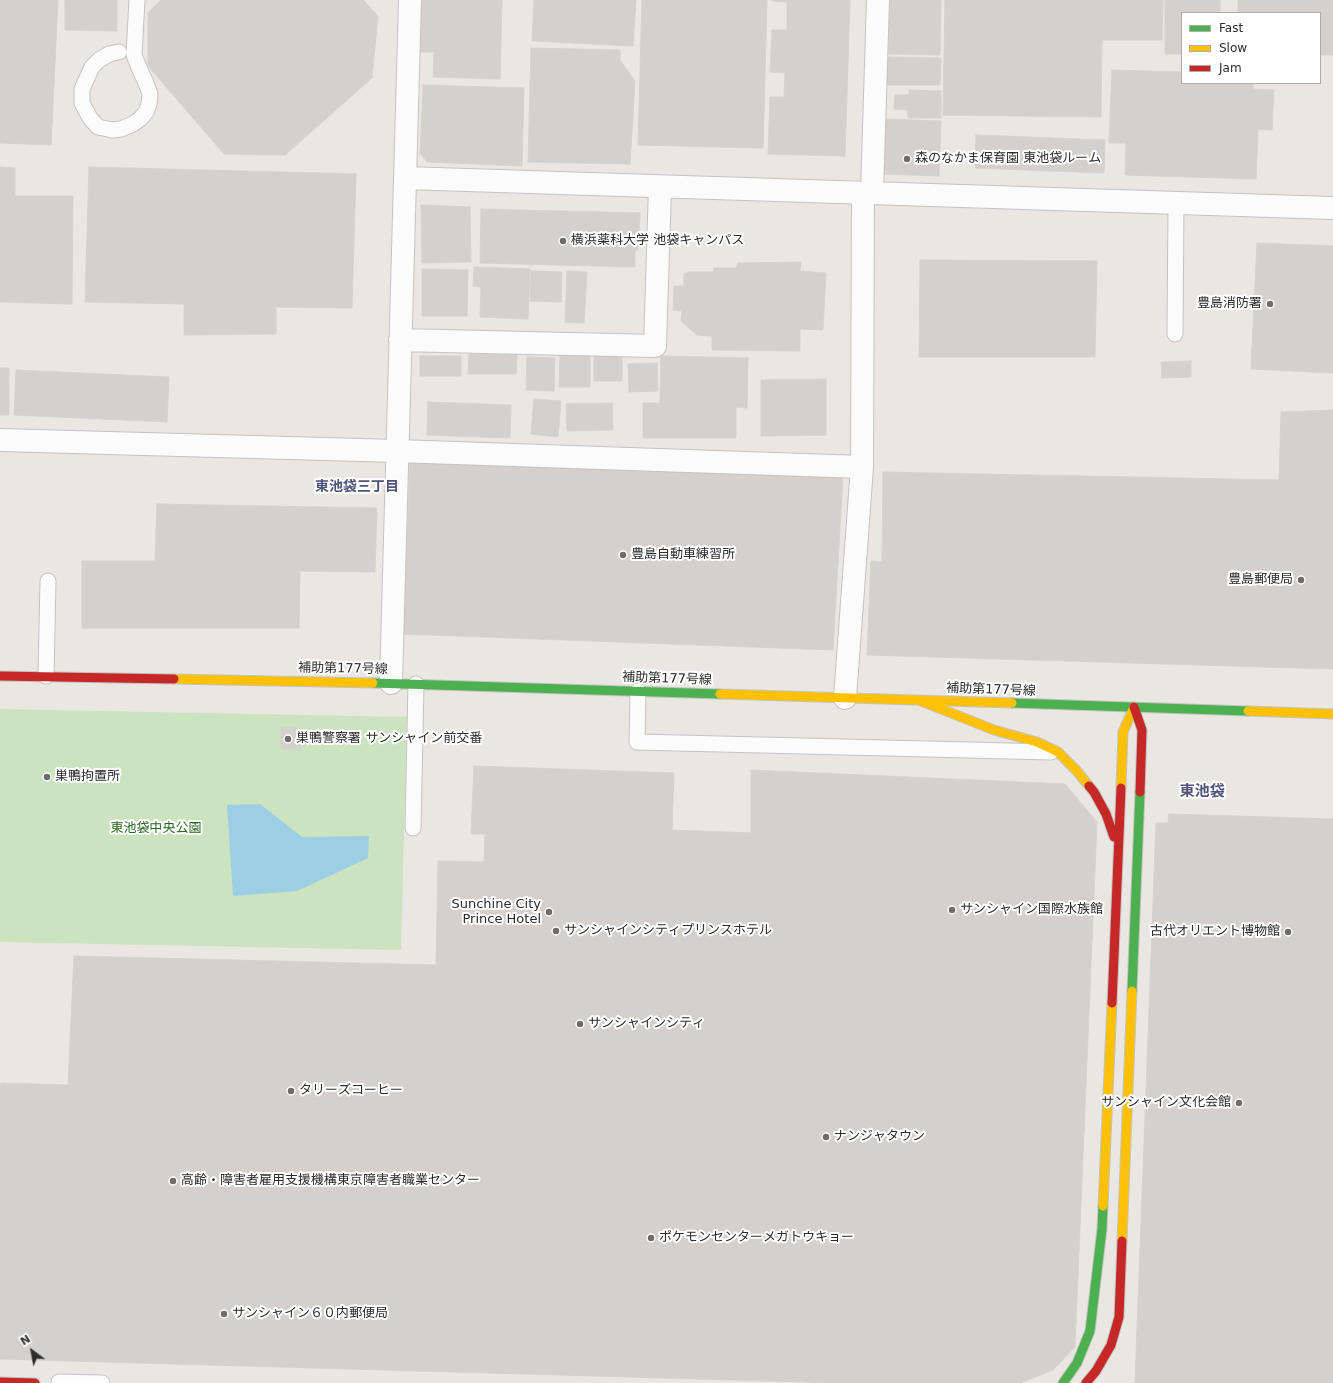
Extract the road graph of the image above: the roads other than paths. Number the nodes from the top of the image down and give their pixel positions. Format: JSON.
{"nodes":[{"id":1,"x":137,"y":0,"type":"edge"},
{"id":2,"x":410,"y":0,"type":"edge"},
{"id":3,"x":878,"y":0,"type":"edge"},
{"id":4,"x":119,"y":52,"type":"dead end"},
{"id":5,"x":405,"y":178,"type":"junction"},
{"id":6,"x":660,"y":187,"type":"junction"},
{"id":7,"x":868,"y":194,"type":"junction"},
{"id":8,"x":1176,"y":204,"type":"junction"},
{"id":9,"x":1333,"y":208,"type":"edge"},
{"id":10,"x":1175,"y":334,"type":"dead end"},
{"id":11,"x":400,"y":340,"type":"junction"},
{"id":12,"x":0,"y":440,"type":"edge"},
{"id":13,"x":397,"y":451,"type":"junction"},
{"id":14,"x":862,"y":468,"type":"junction"},
{"id":15,"x":48,"y":581,"type":"dead end"},
{"id":16,"x":0,"y":676,"type":"edge"},
{"id":17,"x":46,"y":676,"type":"junction"},
{"id":18,"x":391,"y":683,"type":"junction"},
{"id":19,"x":416,"y":684,"type":"junction"},
{"id":20,"x":638,"y":691,"type":"junction"},
{"id":21,"x":845,"y":698,"type":"junction"},
{"id":22,"x":921,"y":700,"type":"junction"},
{"id":23,"x":1134,"y":707,"type":"junction"},
{"id":24,"x":1333,"y":714,"type":"edge"},
{"id":25,"x":1058,"y":752,"type":"junction"},
{"id":26,"x":413,"y":828,"type":"dead end"},
{"id":27,"x":1117,"y":848,"type":"junction"},
{"id":28,"x":0,"y":1382,"type":"edge"},
{"id":29,"x":59,"y":1382,"type":"dead end"},
{"id":30,"x":35,"y":1383,"type":"edge"},
{"id":31,"x":102,"y":1383,"type":"edge"},
{"id":32,"x":1063,"y":1383,"type":"edge"},
{"id":33,"x":1086,"y":1383,"type":"edge"}],
"edges":[{"from":1,"to":4,"type":"lane"},
{"from":2,"to":5,"type":"street"},
{"from":3,"to":7,"type":"street"},
{"from":5,"to":6,"type":"street"},
{"from":5,"to":11,"type":"street"},
{"from":6,"to":7,"type":"street"},
{"from":6,"to":11,"type":"street"},
{"from":7,"to":8,"type":"street"},
{"from":7,"to":14,"type":"street"},
{"from":8,"to":9,"type":"street"},
{"from":8,"to":10,"type":"lane"},
{"from":11,"to":13,"type":"street"},
{"from":12,"to":13,"type":"street"},
{"from":13,"to":14,"type":"street"},
{"from":13,"to":18,"type":"street"},
{"from":14,"to":21,"type":"street"},
{"from":15,"to":17,"type":"lane"},
{"from":16,"to":17,"type":"main road","name":"補助第177号線"},
{"from":17,"to":18,"type":"main road","name":"補助第177号線"},
{"from":18,"to":19,"type":"main road","name":"補助第177号線"},
{"from":19,"to":20,"type":"main road","name":"補助第177号線"},
{"from":19,"to":26,"type":"lane"},
{"from":20,"to":21,"type":"main road","name":"補助第177号線"},
{"from":20,"to":25,"type":"lane"},
{"from":21,"to":22,"type":"main road","name":"補助第177号線"},
{"from":22,"to":23,"type":"main road","name":"補助第177号線"},
{"from":22,"to":25,"type":"main road"},
{"from":23,"to":24,"type":"main road","name":"補助第177号線"},
{"from":23,"to":27,"type":"main road"},
{"from":23,"to":33,"type":"main road"},
{"from":25,"to":27,"type":"main road"},
{"from":27,"to":32,"type":"main road"},
{"from":28,"to":30,"type":"main road"},
{"from":29,"to":31,"type":"lane"}]}
